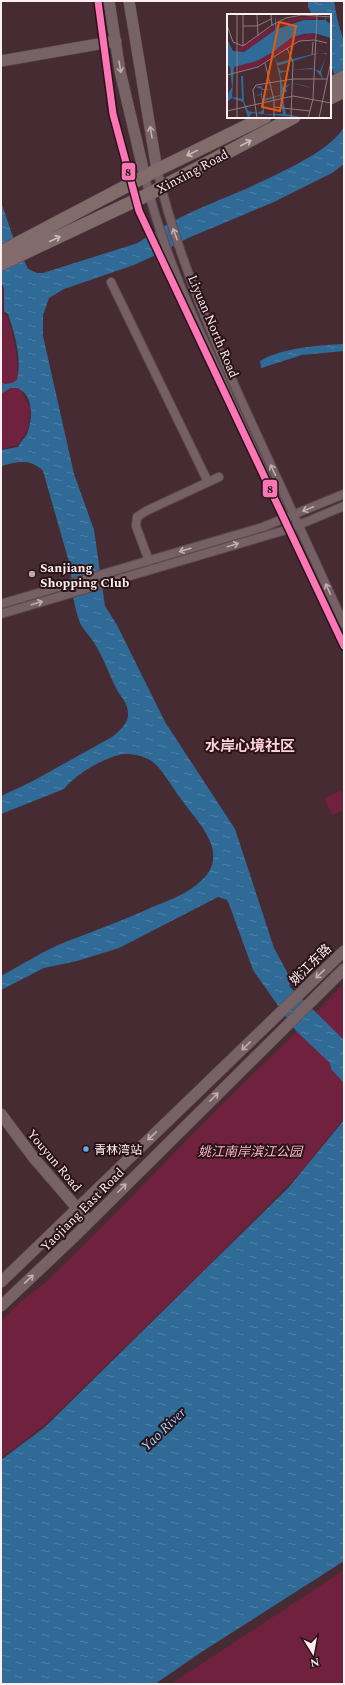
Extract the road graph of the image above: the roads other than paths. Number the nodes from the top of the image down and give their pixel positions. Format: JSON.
{"nodes":[{"id":1,"x":109,"y":1,"type":"edge"},
{"id":2,"x":129,"y":1,"type":"edge"},
{"id":3,"x":116,"y":41,"type":"junction"},
{"id":4,"x":1,"y":61,"type":"edge"},
{"id":5,"x":344,"y":77,"type":"edge"},
{"id":6,"x":331,"y":84,"type":"edge"},
{"id":7,"x":344,"y":91,"type":"edge"},
{"id":8,"x":331,"y":98,"type":"edge"},
{"id":9,"x":263,"y":118,"type":"edge"},
{"id":10,"x":292,"y":118,"type":"edge"},
{"id":11,"x":157,"y":170,"type":"junction"},
{"id":12,"x":145,"y":177,"type":"junction"},
{"id":13,"x":161,"y":187,"type":"junction"},
{"id":14,"x":149,"y":194,"type":"junction"},
{"id":15,"x":18,"y":250,"type":"junction"},
{"id":16,"x":1,"y":252,"type":"edge"},
{"id":17,"x":1,"y":264,"type":"edge"},
{"id":18,"x":111,"y":282,"type":"dead end"},
{"id":19,"x":219,"y":477,"type":"dead end"},
{"id":20,"x":208,"y":482,"type":"junction"},
{"id":21,"x":344,"y":494,"type":"edge"},
{"id":22,"x":344,"y":506,"type":"edge"},
{"id":23,"x":294,"y":515,"type":"junction"},
{"id":24,"x":284,"y":518,"type":"junction"},
{"id":25,"x":299,"y":526,"type":"junction"},
{"id":26,"x":289,"y":529,"type":"junction"},
{"id":27,"x":149,"y":561,"type":"junction"},
{"id":28,"x":1,"y":604,"type":"edge"},
{"id":29,"x":1,"y":614,"type":"edge"},
{"id":30,"x":344,"y":624,"type":"edge"},
{"id":31,"x":344,"y":644,"type":"edge"},
{"id":32,"x":344,"y":951,"type":"edge"},
{"id":33,"x":344,"y":969,"type":"edge"},
{"id":34,"x":274,"y":1019,"type":"joint"},
{"id":35,"x":283,"y":1028,"type":"joint"},
{"id":36,"x":1,"y":1114,"type":"edge"},
{"id":37,"x":77,"y":1208,"type":"junction"},
{"id":38,"x":89,"y":1222,"type":"junction"},
{"id":39,"x":1,"y":1282,"type":"edge"},
{"id":40,"x":1,"y":1306,"type":"edge"}],
"edges":[{"from":1,"to":3,"type":"main road","name":"Liyuan North Road"},
{"from":11,"to":2,"type":"main road","name":"Liyuan North Road","one_way":true},
{"from":3,"to":4,"type":"main road"},
{"from":3,"to":12,"type":"main road","name":"Liyuan North Road","one_way":true},
{"from":5,"to":6,"type":"main road"},
{"from":7,"to":8,"type":"main road"},
{"from":9,"to":11,"type":"main road","name":"Xinxing Road","one_way":true},
{"from":13,"to":10,"type":"main road","name":"Xinxing Road","one_way":true},
{"from":11,"to":12,"type":"main road","name":"Xinxing Road"},
{"from":11,"to":13,"type":"street","name":"Liyuan North Road"},
{"from":12,"to":14,"type":"street","name":"Liyuan North Road"},
{"from":12,"to":15,"type":"main road","name":"Xinxing Road"},
{"from":13,"to":14,"type":"main road","name":"Xinxing Road"},
{"from":23,"to":13,"type":"street","name":"Liyuan North Road","one_way":true},
{"from":15,"to":14,"type":"main road","name":"Xinxing Road","one_way":true},
{"from":14,"to":24,"type":"street","name":"Liyuan North Road"},
{"from":15,"to":16,"type":"main road","name":"Xinxing Road"},
{"from":15,"to":17,"type":"main road","name":"Xinxing Road"},
{"from":18,"to":20,"type":"street"},
{"from":19,"to":20,"type":"street"},
{"from":20,"to":27,"type":"street"},
{"from":21,"to":23,"type":"street","one_way":true},
{"from":22,"to":25,"type":"street"},
{"from":23,"to":24,"type":"street"},
{"from":23,"to":25,"type":"street","name":"Liyuan North Road"},
{"from":24,"to":26,"type":"street","name":"Liyuan North Road"},
{"from":24,"to":27,"type":"street","one_way":true},
{"from":25,"to":26,"type":"street"},
{"from":30,"to":25,"type":"street","name":"Liyuan North Road","one_way":true},
{"from":29,"to":26,"type":"street","one_way":true},
{"from":26,"to":31,"type":"street","name":"Liyuan North Road"},
{"from":27,"to":28,"type":"street"},
{"from":32,"to":34,"type":"main road","name":"姚江东路","one_way":true},
{"from":33,"to":35,"type":"main road","name":"姚江东路"},
{"from":34,"to":37,"type":"main road","name":"Yaojiang East Road","one_way":true},
{"from":38,"to":35,"type":"main road","name":"Yaojiang East Road","one_way":true},
{"from":36,"to":37,"type":"main road","name":"Youyun Road"},
{"from":37,"to":38,"type":"main road","name":"Youyun Road"},
{"from":37,"to":39,"type":"main road","name":"Yaojiang East Road"},
{"from":40,"to":38,"type":"main road","name":"Yaojiang East Road","one_way":true}]}
